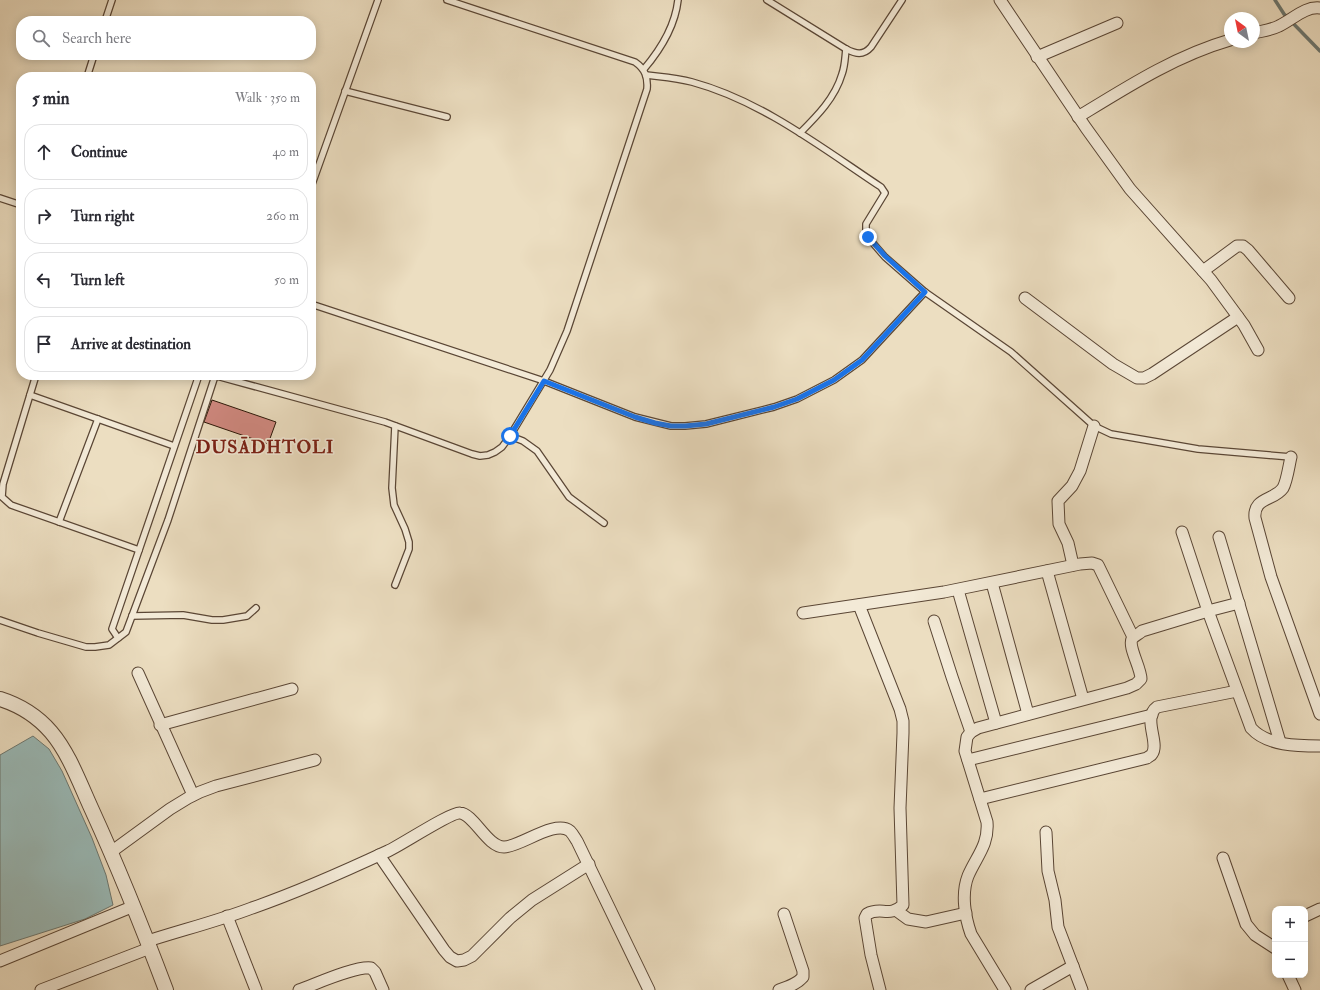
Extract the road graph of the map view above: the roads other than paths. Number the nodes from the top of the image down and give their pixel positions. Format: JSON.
{"nodes":[{"id":1,"x":112,"y":0,"type":"edge"},
{"id":2,"x":378,"y":0,"type":"edge"},
{"id":3,"x":447,"y":0,"type":"edge"},
{"id":4,"x":678,"y":0,"type":"edge"},
{"id":5,"x":766,"y":0,"type":"edge"},
{"id":6,"x":902,"y":0,"type":"edge"},
{"id":7,"x":1000,"y":0,"type":"edge"},
{"id":8,"x":1320,"y":8,"type":"edge"},
{"id":9,"x":107,"y":16,"type":"edge"},
{"id":10,"x":1117,"y":23,"type":"dead end"},
{"id":11,"x":1260,"y":31,"type":"edge"},
{"id":12,"x":1224,"y":42,"type":"edge"},
{"id":13,"x":846,"y":49,"type":"junction"},
{"id":14,"x":1038,"y":57,"type":"junction"},
{"id":15,"x":92,"y":60,"type":"edge"},
{"id":16,"x":89,"y":72,"type":"edge"},
{"id":17,"x":645,"y":72,"type":"junction"},
{"id":18,"x":345,"y":90,"type":"junction"},
{"id":19,"x":1078,"y":116,"type":"junction"},
{"id":20,"x":447,"y":117,"type":"dead end"},
{"id":21,"x":800,"y":133,"type":"junction"},
{"id":22,"x":316,"y":172,"type":"edge"},
{"id":23,"x":0,"y":198,"type":"edge"},
{"id":24,"x":16,"y":203,"type":"edge"},
{"id":25,"x":1203,"y":271,"type":"junction"},
{"id":26,"x":925,"y":292,"type":"junction"},
{"id":27,"x":1025,"y":298,"type":"dead end"},
{"id":28,"x":1289,"y":298,"type":"dead end"},
{"id":29,"x":316,"y":306,"type":"edge"},
{"id":30,"x":1238,"y":317,"type":"junction"},
{"id":31,"x":1258,"y":350,"type":"dead end"},
{"id":32,"x":34,"y":380,"type":"edge"},
{"id":33,"x":197,"y":380,"type":"edge"},
{"id":34,"x":212,"y":380,"type":"edge"},
{"id":35,"x":232,"y":380,"type":"edge"},
{"id":36,"x":544,"y":381,"type":"junction"},
{"id":37,"x":30,"y":394,"type":"junction"},
{"id":38,"x":98,"y":419,"type":"junction"},
{"id":39,"x":395,"y":426,"type":"junction"},
{"id":40,"x":1094,"y":426,"type":"junction"},
{"id":41,"x":510,"y":436,"type":"junction"},
{"id":42,"x":174,"y":446,"type":"junction"},
{"id":43,"x":1291,"y":457,"type":"joint"},
{"id":44,"x":1,"y":493,"type":"edge"},
{"id":45,"x":59,"y":522,"type":"junction"},
{"id":46,"x":604,"y":523,"type":"dead end"},
{"id":47,"x":1182,"y":532,"type":"dead end"},
{"id":48,"x":1219,"y":538,"type":"dead end"},
{"id":49,"x":139,"y":550,"type":"junction"},
{"id":50,"x":1073,"y":566,"type":"junction"},
{"id":51,"x":1047,"y":571,"type":"junction"},
{"id":52,"x":992,"y":583,"type":"junction"},
{"id":53,"x":395,"y":585,"type":"dead end"},
{"id":54,"x":958,"y":590,"type":"junction"},
{"id":55,"x":1239,"y":603,"type":"junction"},
{"id":56,"x":859,"y":605,"type":"junction"},
{"id":57,"x":256,"y":608,"type":"dead end"},
{"id":58,"x":1208,"y":611,"type":"junction"},
{"id":59,"x":803,"y":613,"type":"dead end"},
{"id":60,"x":132,"y":616,"type":"junction"},
{"id":61,"x":0,"y":620,"type":"edge"},
{"id":62,"x":934,"y":621,"type":"dead end"},
{"id":63,"x":118,"y":638,"type":"junction"},
{"id":64,"x":1133,"y":638,"type":"junction"},
{"id":65,"x":138,"y":673,"type":"dead end"},
{"id":66,"x":292,"y":689,"type":"dead end"},
{"id":67,"x":1237,"y":691,"type":"junction"},
{"id":68,"x":1083,"y":699,"type":"junction"},
{"id":69,"x":0,"y":700,"type":"edge"},
{"id":70,"x":1028,"y":714,"type":"junction"},
{"id":71,"x":1320,"y":714,"type":"edge"},
{"id":72,"x":1152,"y":715,"type":"junction"},
{"id":73,"x":996,"y":723,"type":"junction"},
{"id":74,"x":160,"y":724,"type":"junction"},
{"id":75,"x":971,"y":732,"type":"junction"},
{"id":76,"x":1280,"y":742,"type":"junction"},
{"id":77,"x":1320,"y":746,"type":"edge"},
{"id":78,"x":315,"y":760,"type":"dead end"},
{"id":79,"x":968,"y":760,"type":"junction"},
{"id":80,"x":193,"y":795,"type":"junction"},
{"id":81,"x":980,"y":799,"type":"junction"},
{"id":82,"x":1046,"y":832,"type":"dead end"},
{"id":83,"x":111,"y":852,"type":"junction"},
{"id":84,"x":379,"y":855,"type":"junction"},
{"id":85,"x":1223,"y":858,"type":"dead end"},
{"id":86,"x":589,"y":864,"type":"junction"},
{"id":87,"x":134,"y":906,"type":"junction"},
{"id":88,"x":1320,"y":909,"type":"edge"},
{"id":89,"x":897,"y":911,"type":"junction"},
{"id":90,"x":784,"y":914,"type":"dead end"},
{"id":91,"x":966,"y":914,"type":"junction"},
{"id":92,"x":1308,"y":915,"type":"edge"},
{"id":93,"x":227,"y":916,"type":"junction"},
{"id":94,"x":149,"y":945,"type":"junction"},
{"id":95,"x":1272,"y":946,"type":"edge"},
{"id":96,"x":0,"y":961,"type":"edge"},
{"id":97,"x":1073,"y":966,"type":"junction"},
{"id":98,"x":1289,"y":978,"type":"edge"},
{"id":99,"x":801,"y":985,"type":"edge"},
{"id":100,"x":41,"y":990,"type":"edge"},
{"id":101,"x":166,"y":990,"type":"edge"},
{"id":102,"x":256,"y":990,"type":"edge"},
{"id":103,"x":299,"y":990,"type":"edge"},
{"id":104,"x":383,"y":990,"type":"edge"},
{"id":105,"x":649,"y":990,"type":"edge"},
{"id":106,"x":779,"y":990,"type":"edge"},
{"id":107,"x":880,"y":990,"type":"edge"},
{"id":108,"x":1005,"y":990,"type":"edge"},
{"id":109,"x":1031,"y":990,"type":"edge"},
{"id":110,"x":1082,"y":990,"type":"edge"},
{"id":111,"x":1295,"y":990,"type":"edge"}],
"edges":[{"from":1,"to":9,"type":"lane"},
{"from":2,"to":18,"type":"lane"},
{"from":3,"to":17,"type":"lane"},
{"from":4,"to":17,"type":"lane"},
{"from":5,"to":13,"type":"lane"},
{"from":6,"to":13,"type":"lane"},
{"from":7,"to":14,"type":"street"},
{"from":8,"to":11,"type":"street"},
{"from":10,"to":14,"type":"street"},
{"from":12,"to":19,"type":"street"},
{"from":13,"to":21,"type":"lane"},
{"from":14,"to":19,"type":"street"},
{"from":15,"to":16,"type":"lane"},
{"from":17,"to":21,"type":"lane"},
{"from":17,"to":36,"type":"lane"},
{"from":18,"to":20,"type":"lane"},
{"from":18,"to":22,"type":"lane"},
{"from":19,"to":25,"type":"street"},
{"from":21,"to":26,"type":"lane"},
{"from":23,"to":24,"type":"lane"},
{"from":25,"to":28,"type":"street"},
{"from":25,"to":30,"type":"street"},
{"from":26,"to":36,"type":"lane"},
{"from":26,"to":40,"type":"lane"},
{"from":27,"to":30,"type":"street"},
{"from":29,"to":36,"type":"lane"},
{"from":30,"to":31,"type":"street"},
{"from":32,"to":37,"type":"lane"},
{"from":33,"to":42,"type":"lane"},
{"from":34,"to":60,"type":"lane"},
{"from":35,"to":39,"type":"lane"},
{"from":36,"to":41,"type":"lane"},
{"from":37,"to":38,"type":"lane"},
{"from":37,"to":44,"type":"lane"},
{"from":38,"to":42,"type":"lane"},
{"from":38,"to":45,"type":"lane"},
{"from":39,"to":41,"type":"lane"},
{"from":39,"to":53,"type":"lane"},
{"from":40,"to":43,"type":"lane"},
{"from":40,"to":50,"type":"street"},
{"from":41,"to":46,"type":"lane"},
{"from":42,"to":49,"type":"lane"},
{"from":43,"to":71,"type":"street"},
{"from":44,"to":45,"type":"lane"},
{"from":45,"to":49,"type":"lane"},
{"from":47,"to":58,"type":"street"},
{"from":48,"to":55,"type":"street"},
{"from":49,"to":63,"type":"lane"},
{"from":50,"to":51,"type":"street"},
{"from":50,"to":64,"type":"street"},
{"from":51,"to":52,"type":"street"},
{"from":51,"to":68,"type":"street"},
{"from":52,"to":54,"type":"street"},
{"from":52,"to":70,"type":"street"},
{"from":54,"to":56,"type":"street"},
{"from":54,"to":73,"type":"street"},
{"from":55,"to":58,"type":"street"},
{"from":55,"to":76,"type":"street"},
{"from":56,"to":59,"type":"street"},
{"from":56,"to":89,"type":"street"},
{"from":57,"to":60,"type":"lane"},
{"from":58,"to":64,"type":"street"},
{"from":58,"to":67,"type":"street"},
{"from":60,"to":63,"type":"lane"},
{"from":61,"to":63,"type":"lane"},
{"from":62,"to":75,"type":"street"},
{"from":64,"to":68,"type":"street"},
{"from":65,"to":74,"type":"street"},
{"from":66,"to":74,"type":"street"},
{"from":67,"to":72,"type":"street"},
{"from":67,"to":76,"type":"street"},
{"from":68,"to":70,"type":"street"},
{"from":69,"to":83,"type":"street"},
{"from":70,"to":73,"type":"street"},
{"from":72,"to":79,"type":"street"},
{"from":72,"to":81,"type":"street"},
{"from":73,"to":75,"type":"street"},
{"from":74,"to":80,"type":"street"},
{"from":75,"to":79,"type":"street"},
{"from":76,"to":77,"type":"street"},
{"from":78,"to":80,"type":"street"},
{"from":79,"to":81,"type":"street"},
{"from":80,"to":83,"type":"street"},
{"from":81,"to":91,"type":"street"},
{"from":82,"to":97,"type":"street"},
{"from":83,"to":87,"type":"street"},
{"from":84,"to":86,"type":"street"},
{"from":84,"to":86,"type":"street"},
{"from":84,"to":93,"type":"street"},
{"from":85,"to":95,"type":"street"},
{"from":86,"to":105,"type":"street"},
{"from":87,"to":94,"type":"street"},
{"from":87,"to":96,"type":"street"},
{"from":88,"to":92,"type":"street"},
{"from":89,"to":91,"type":"street"},
{"from":89,"to":107,"type":"street"},
{"from":90,"to":99,"type":"street"},
{"from":91,"to":108,"type":"street"},
{"from":93,"to":94,"type":"street"},
{"from":93,"to":102,"type":"street"},
{"from":94,"to":100,"type":"street"},
{"from":94,"to":101,"type":"street"},
{"from":97,"to":109,"type":"street"},
{"from":97,"to":110,"type":"street"},
{"from":98,"to":111,"type":"street"},
{"from":99,"to":106,"type":"street"},
{"from":103,"to":104,"type":"street"}]}
